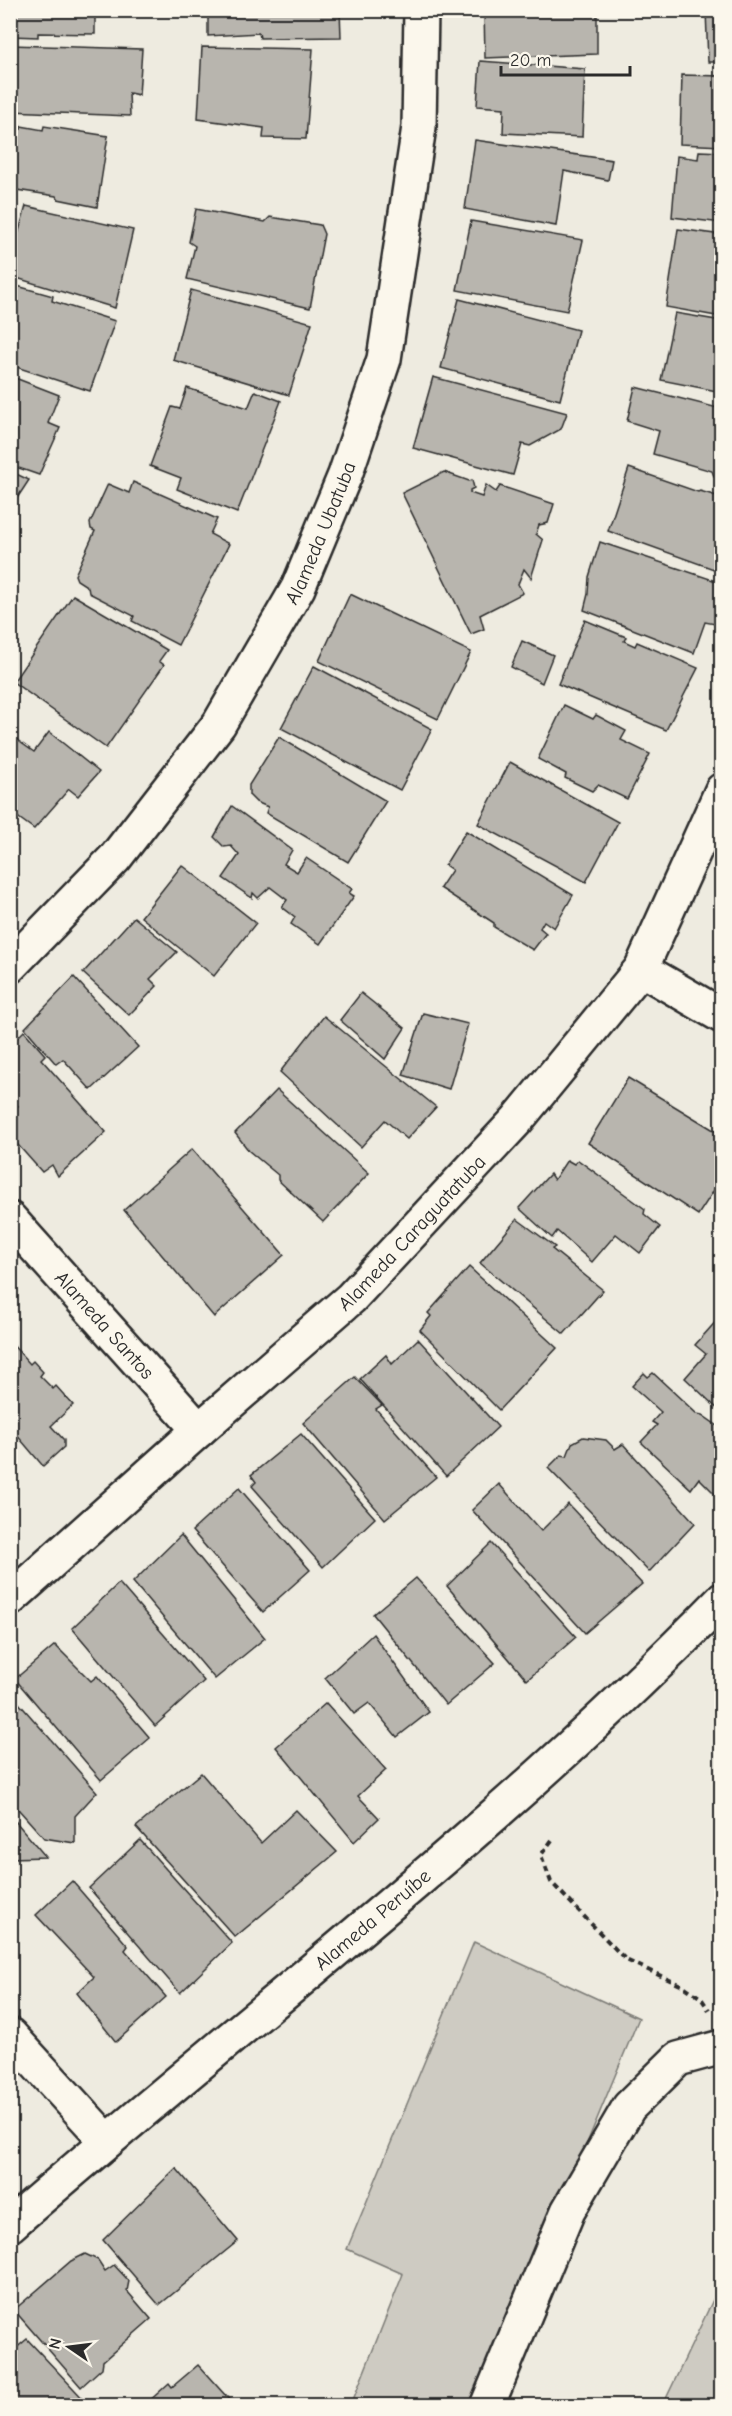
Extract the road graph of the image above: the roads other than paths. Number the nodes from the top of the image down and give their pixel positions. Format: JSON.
{"nodes":[{"id":1,"x":421,"y":10,"type":"edge"},
{"id":2,"x":722,"y":790,"type":"edge"},
{"id":3,"x":10,"y":966,"type":"edge"},
{"id":4,"x":641,"y":969,"type":"junction"},
{"id":5,"x":722,"y":1016,"type":"edge"},
{"id":6,"x":10,"y":1219,"type":"edge"},
{"id":7,"x":199,"y":1430,"type":"junction"},
{"id":8,"x":10,"y":1599,"type":"edge"},
{"id":9,"x":722,"y":1600,"type":"edge"},
{"id":10,"x":10,"y":2035,"type":"edge"},
{"id":11,"x":720,"y":2047,"type":"edge"},
{"id":12,"x":107,"y":2141,"type":"junction"},
{"id":13,"x":10,"y":2225,"type":"edge"},
{"id":14,"x":487,"y":2406,"type":"edge"}],
"edges":[{"from":1,"to":3,"type":"street","name":"Alameda Ubatuba"},
{"from":2,"to":4,"type":"street","name":"Alameda Caraguatatuba"},
{"from":4,"to":5,"type":"street"},
{"from":4,"to":7,"type":"street","name":"Alameda Caraguatatuba"},
{"from":6,"to":7,"type":"street","name":"Alameda Santos"},
{"from":7,"to":8,"type":"street","name":"Alameda Caraguatatuba"},
{"from":9,"to":12,"type":"street","name":"Alameda Peruíbe"},
{"from":10,"to":12,"type":"street"},
{"from":11,"to":14,"type":"street"},
{"from":12,"to":13,"type":"street","name":"Alameda Peruíbe"}]}
